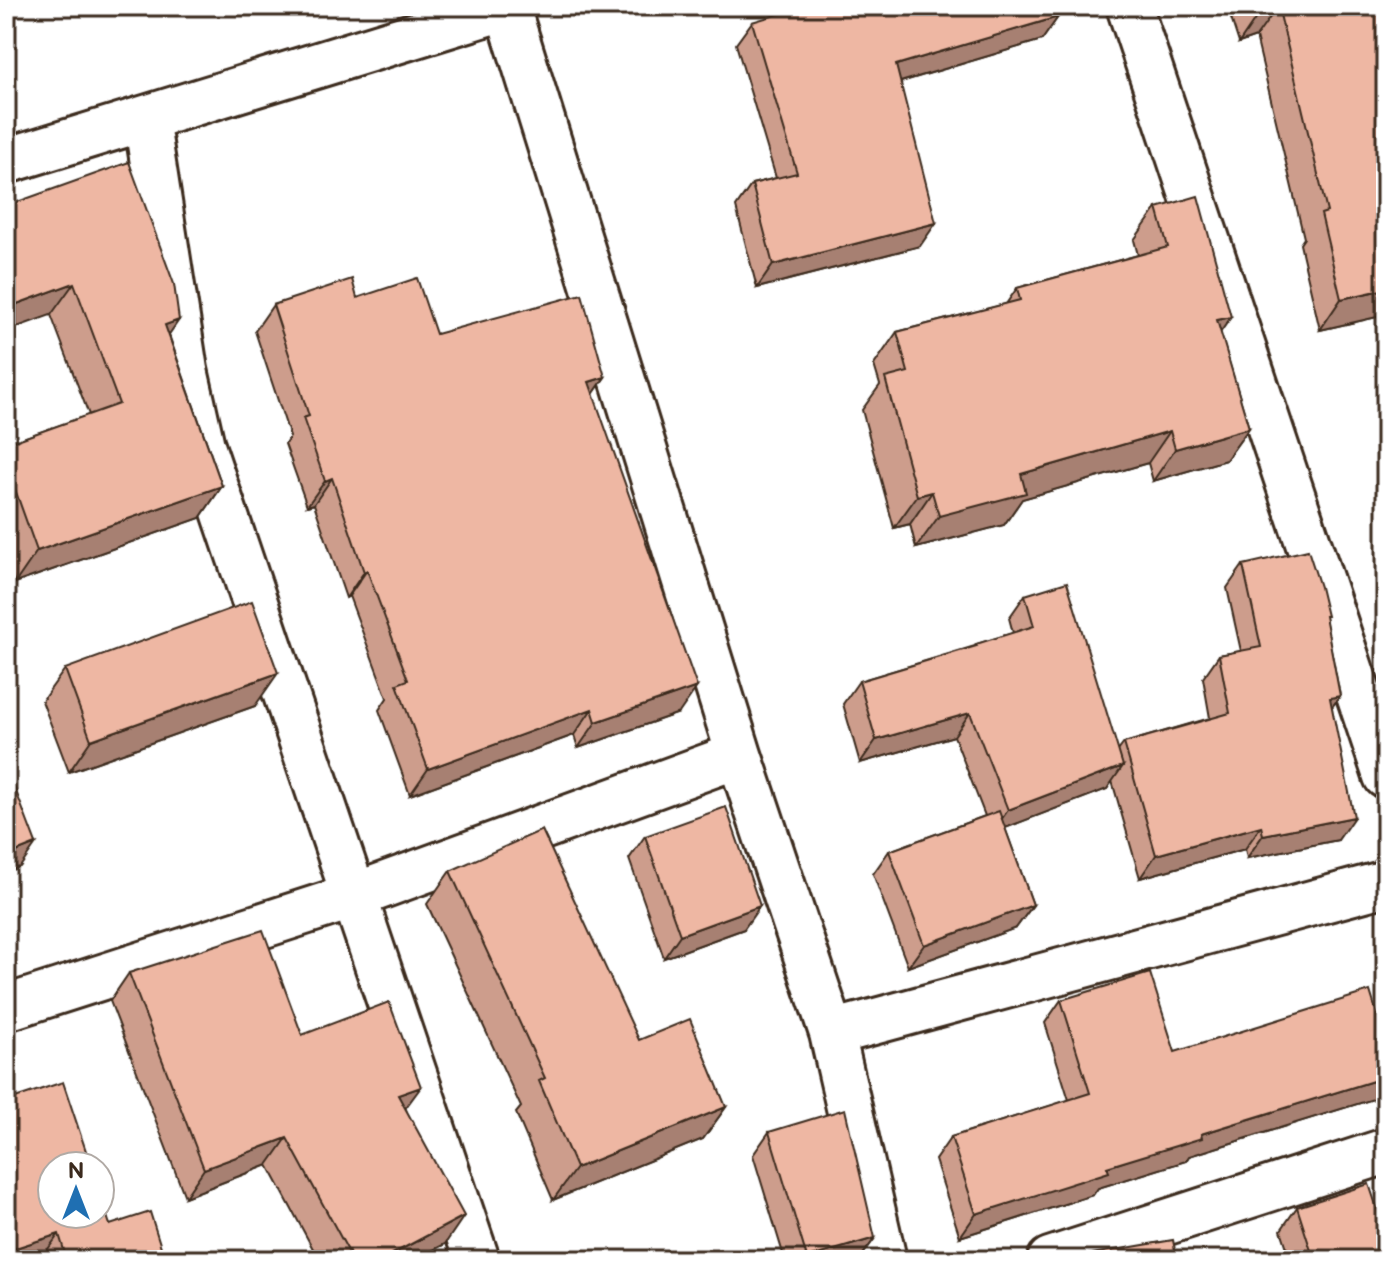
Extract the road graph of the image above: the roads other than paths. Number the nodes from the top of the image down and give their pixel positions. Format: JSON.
{"nodes":[{"id":1,"x":509,"y":6,"type":"edge"},
{"id":2,"x":1129,"y":6,"type":"edge"},
{"id":3,"x":146,"y":118,"type":"junction"},
{"id":4,"x":6,"y":161,"type":"edge"},
{"id":5,"x":739,"y":755,"type":"junction"},
{"id":6,"x":1386,"y":776,"type":"edge"},
{"id":7,"x":1386,"y":883,"type":"edge"},
{"id":8,"x":354,"y":896,"type":"junction"},
{"id":9,"x":6,"y":1008,"type":"edge"},
{"id":10,"x":832,"y":1033,"type":"junction"},
{"id":11,"x":1386,"y":1151,"type":"edge"},
{"id":12,"x":477,"y":1260,"type":"edge"},
{"id":13,"x":884,"y":1260,"type":"edge"},
{"id":14,"x":1050,"y":1260,"type":"edge"}],
"edges":[{"from":1,"to":3,"type":"street"},
{"from":1,"to":5,"type":"street"},
{"from":2,"to":6,"type":"street"},
{"from":3,"to":4,"type":"street"},
{"from":3,"to":8,"type":"street"},
{"from":5,"to":8,"type":"street"},
{"from":5,"to":10,"type":"street"},
{"from":7,"to":10,"type":"street"},
{"from":8,"to":9,"type":"street"},
{"from":8,"to":12,"type":"street"},
{"from":10,"to":13,"type":"street"},
{"from":11,"to":14,"type":"street"}]}
